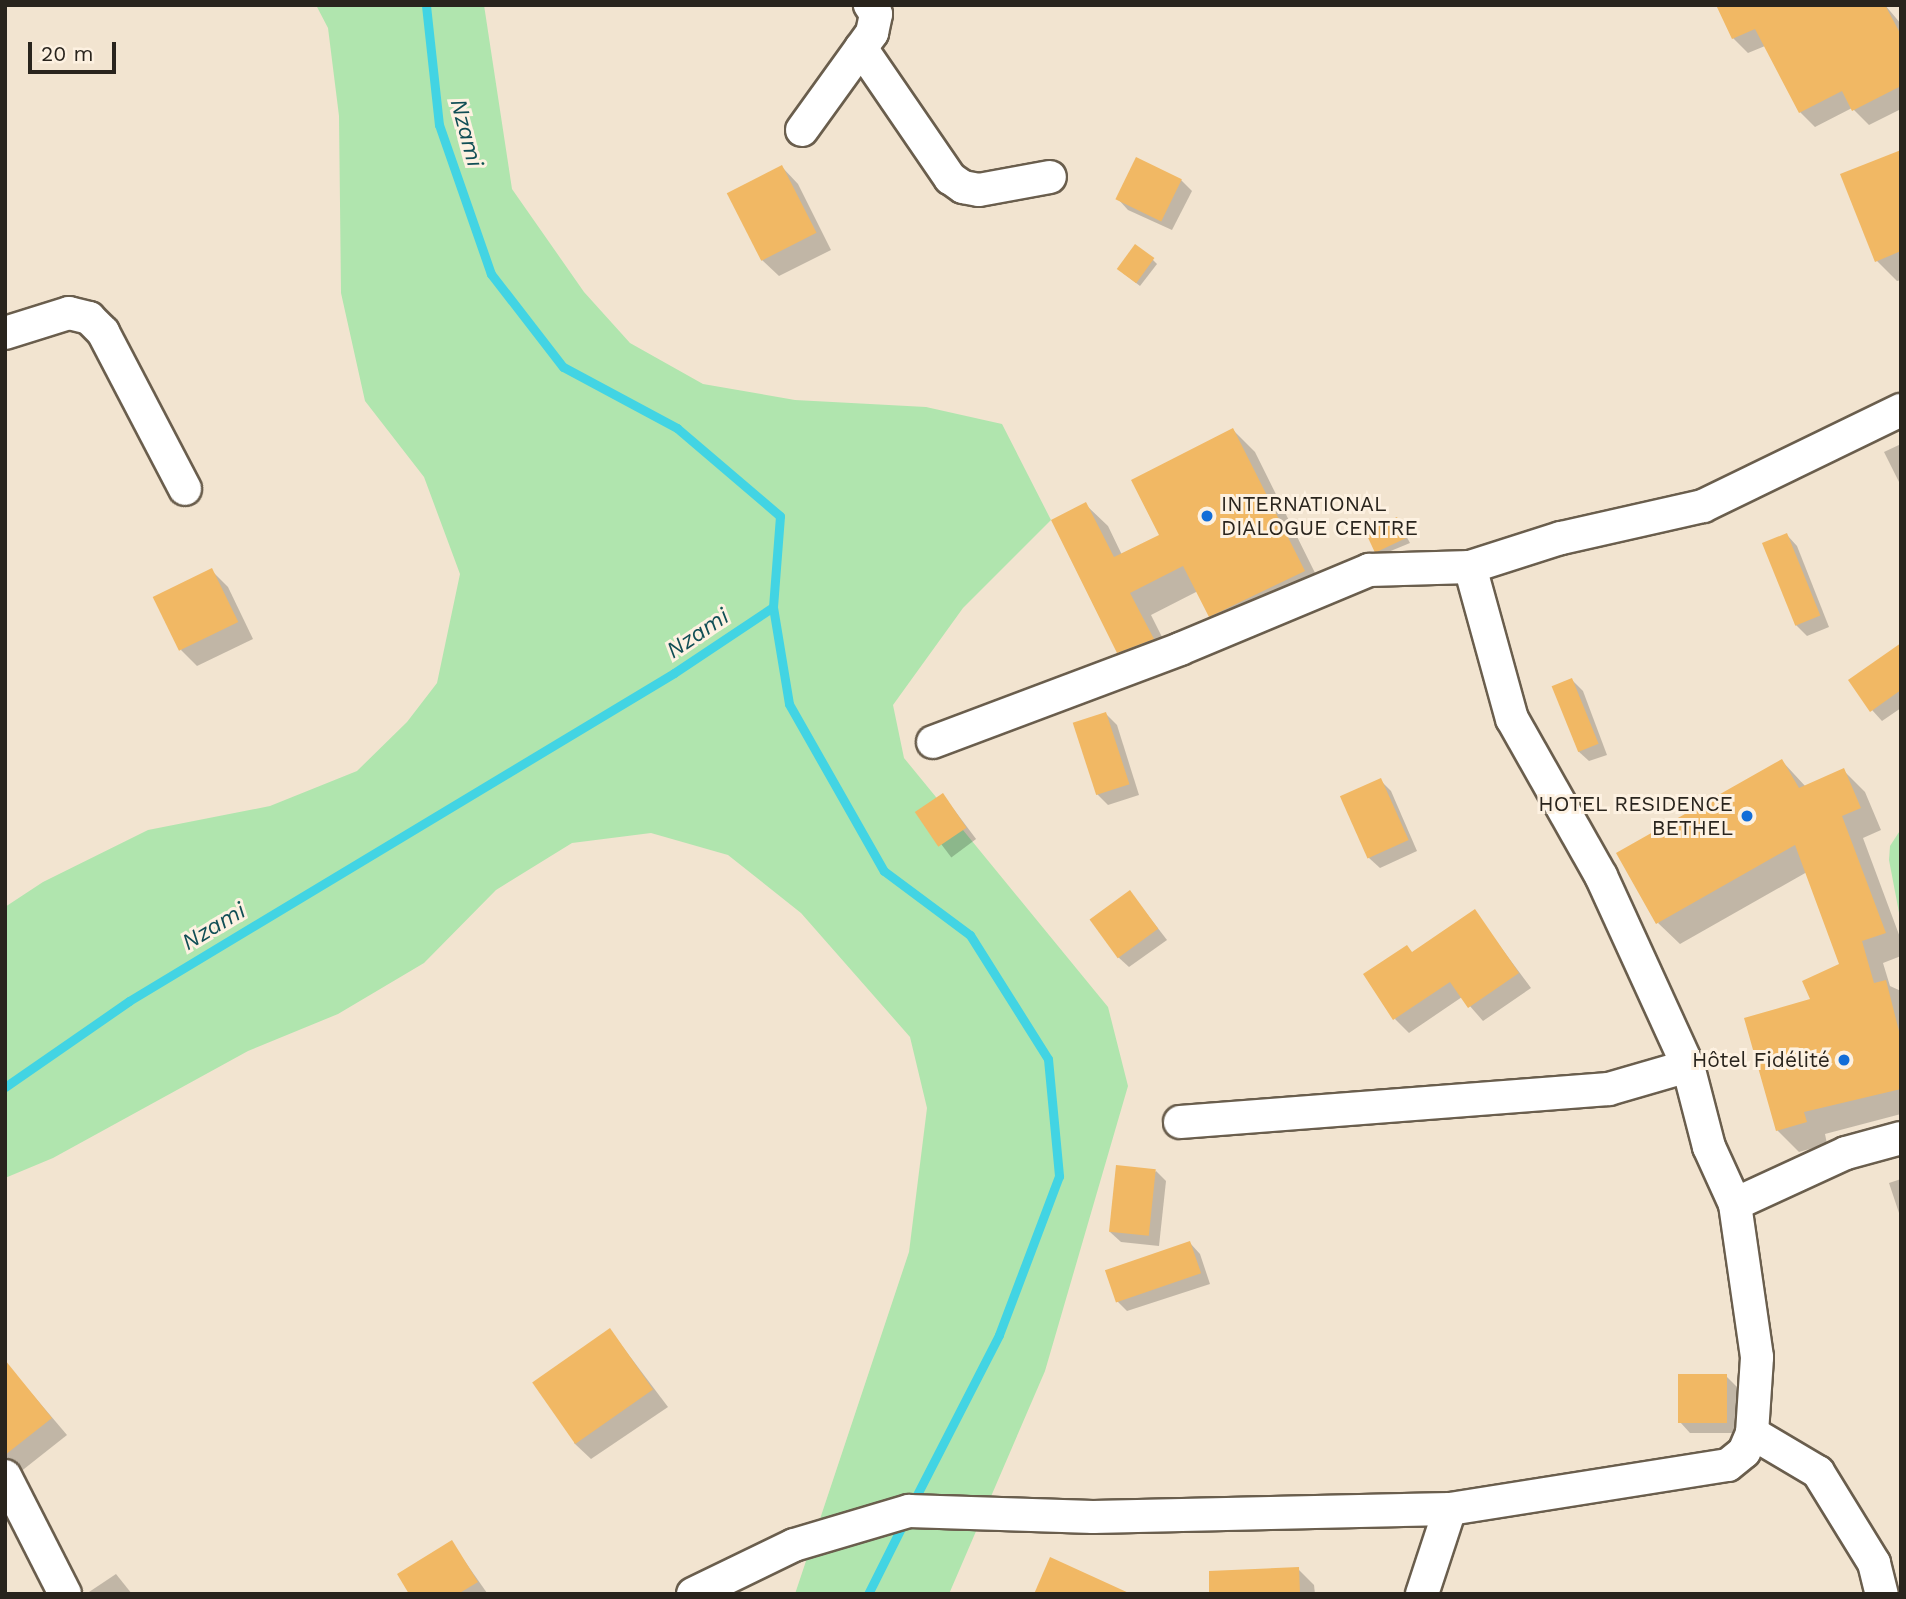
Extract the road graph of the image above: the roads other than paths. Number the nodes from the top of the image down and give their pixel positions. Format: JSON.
{"nodes":[{"id":1,"x":870,"y":5,"type":"edge"},
{"id":2,"x":861,"y":48,"type":"junction"},
{"id":3,"x":802,"y":130,"type":"dead end"},
{"id":4,"x":1050,"y":177,"type":"dead end"},
{"id":5,"x":5,"y":333,"type":"edge"},
{"id":6,"x":1901,"y":410,"type":"edge"},
{"id":7,"x":185,"y":489,"type":"dead end"},
{"id":8,"x":1470,"y":567,"type":"junction"},
{"id":9,"x":933,"y":742,"type":"dead end"},
{"id":10,"x":1688,"y":1066,"type":"junction"},
{"id":11,"x":1180,"y":1122,"type":"dead end"},
{"id":12,"x":1901,"y":1138,"type":"edge"},
{"id":13,"x":1735,"y":1205,"type":"junction"},
{"id":14,"x":1752,"y":1433,"type":"junction"},
{"id":15,"x":5,"y":1476,"type":"edge"},
{"id":16,"x":1450,"y":1510,"type":"junction"},
{"id":17,"x":55,"y":1591,"type":"edge"},
{"id":18,"x":693,"y":1594,"type":"edge"},
{"id":19,"x":1422,"y":1594,"type":"edge"},
{"id":20,"x":1882,"y":1594,"type":"edge"}],
"edges":[{"from":1,"to":2,"type":"street"},
{"from":2,"to":3,"type":"street"},
{"from":2,"to":4,"type":"street"},
{"from":5,"to":7,"type":"street"},
{"from":6,"to":8,"type":"street"},
{"from":8,"to":9,"type":"street"},
{"from":8,"to":10,"type":"street"},
{"from":10,"to":11,"type":"street"},
{"from":10,"to":13,"type":"street"},
{"from":12,"to":13,"type":"street"},
{"from":13,"to":14,"type":"street"},
{"from":14,"to":16,"type":"street"},
{"from":14,"to":20,"type":"street"},
{"from":15,"to":17,"type":"street"},
{"from":16,"to":18,"type":"street"},
{"from":16,"to":19,"type":"street"}]}
